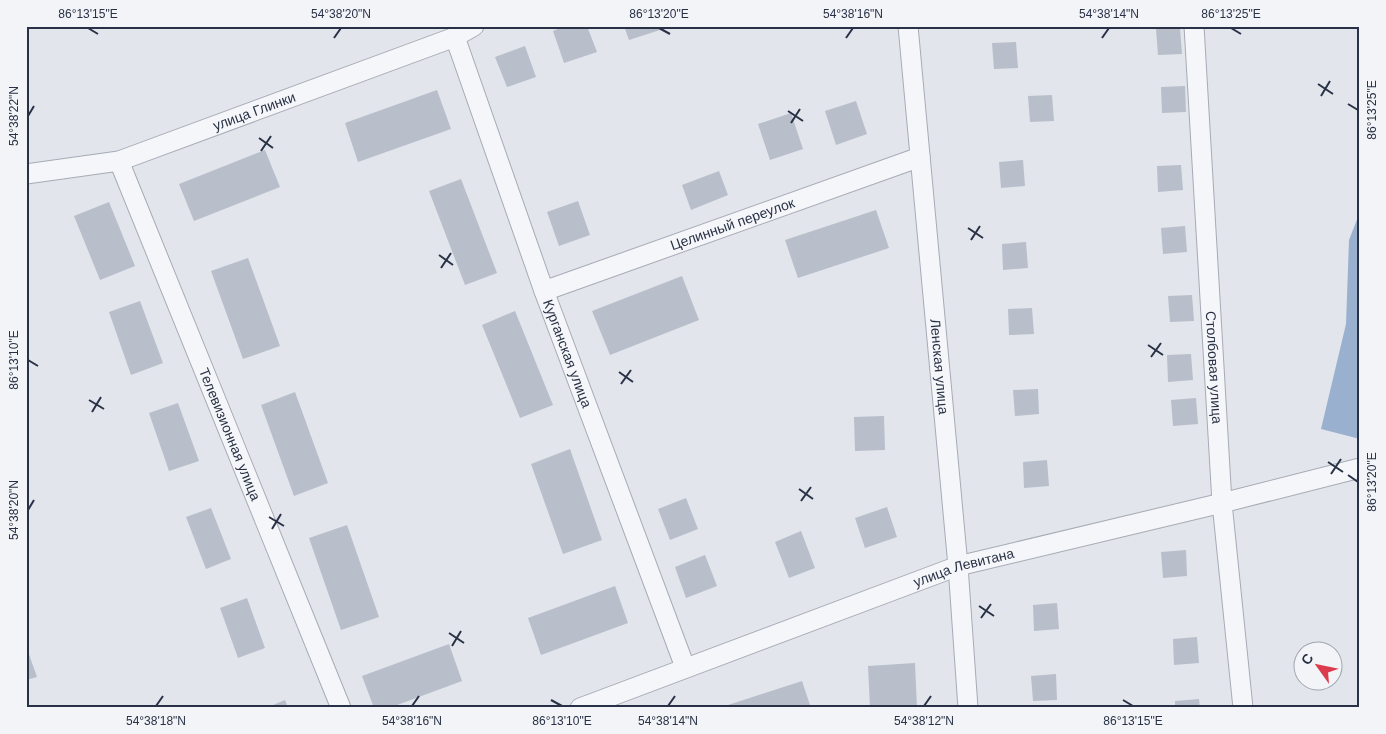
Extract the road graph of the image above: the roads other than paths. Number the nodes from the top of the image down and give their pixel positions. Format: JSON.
{"nodes":[{"id":1,"x":474,"y":26,"type":"edge"},
{"id":2,"x":908,"y":26,"type":"edge"},
{"id":3,"x":1194,"y":26,"type":"edge"},
{"id":4,"x":455,"y":37,"type":"junction"},
{"id":5,"x":920,"y":157,"type":"junction"},
{"id":6,"x":118,"y":161,"type":"junction"},
{"id":7,"x":26,"y":174,"type":"edge"},
{"id":8,"x":544,"y":292,"type":"junction"},
{"id":9,"x":1360,"y":468,"type":"edge"},
{"id":10,"x":1222,"y":503,"type":"junction"},
{"id":11,"x":958,"y":566,"type":"junction"},
{"id":12,"x":685,"y":667,"type":"junction"},
{"id":13,"x":341,"y":708,"type":"edge"},
{"id":14,"x":580,"y":708,"type":"edge"},
{"id":15,"x":968,"y":708,"type":"edge"},
{"id":16,"x":1243,"y":708,"type":"edge"}],
"edges":[{"from":1,"to":4,"type":"street","name":"улица Глинки"},
{"from":2,"to":5,"type":"street","name":"Ленская улица"},
{"from":3,"to":10,"type":"street","name":"Столбовая улица"},
{"from":4,"to":6,"type":"street","name":"улица Глинки"},
{"from":4,"to":8,"type":"street","name":"Курганская улица"},
{"from":5,"to":8,"type":"street","name":"Целинный переулок"},
{"from":5,"to":11,"type":"street","name":"Ленская улица"},
{"from":6,"to":7,"type":"street","name":"улица Глинки"},
{"from":6,"to":13,"type":"street","name":"Телевизионная улица"},
{"from":8,"to":12,"type":"street","name":"Курганская улица"},
{"from":9,"to":10,"type":"street","name":"улица Левитана"},
{"from":10,"to":11,"type":"street","name":"улица Левитана"},
{"from":10,"to":16,"type":"street","name":"Столбовая улица"},
{"from":11,"to":12,"type":"street","name":"улица Левитана"},
{"from":11,"to":15,"type":"street","name":"Ленская улица"},
{"from":12,"to":14,"type":"street","name":"улица Левитана"}]}
